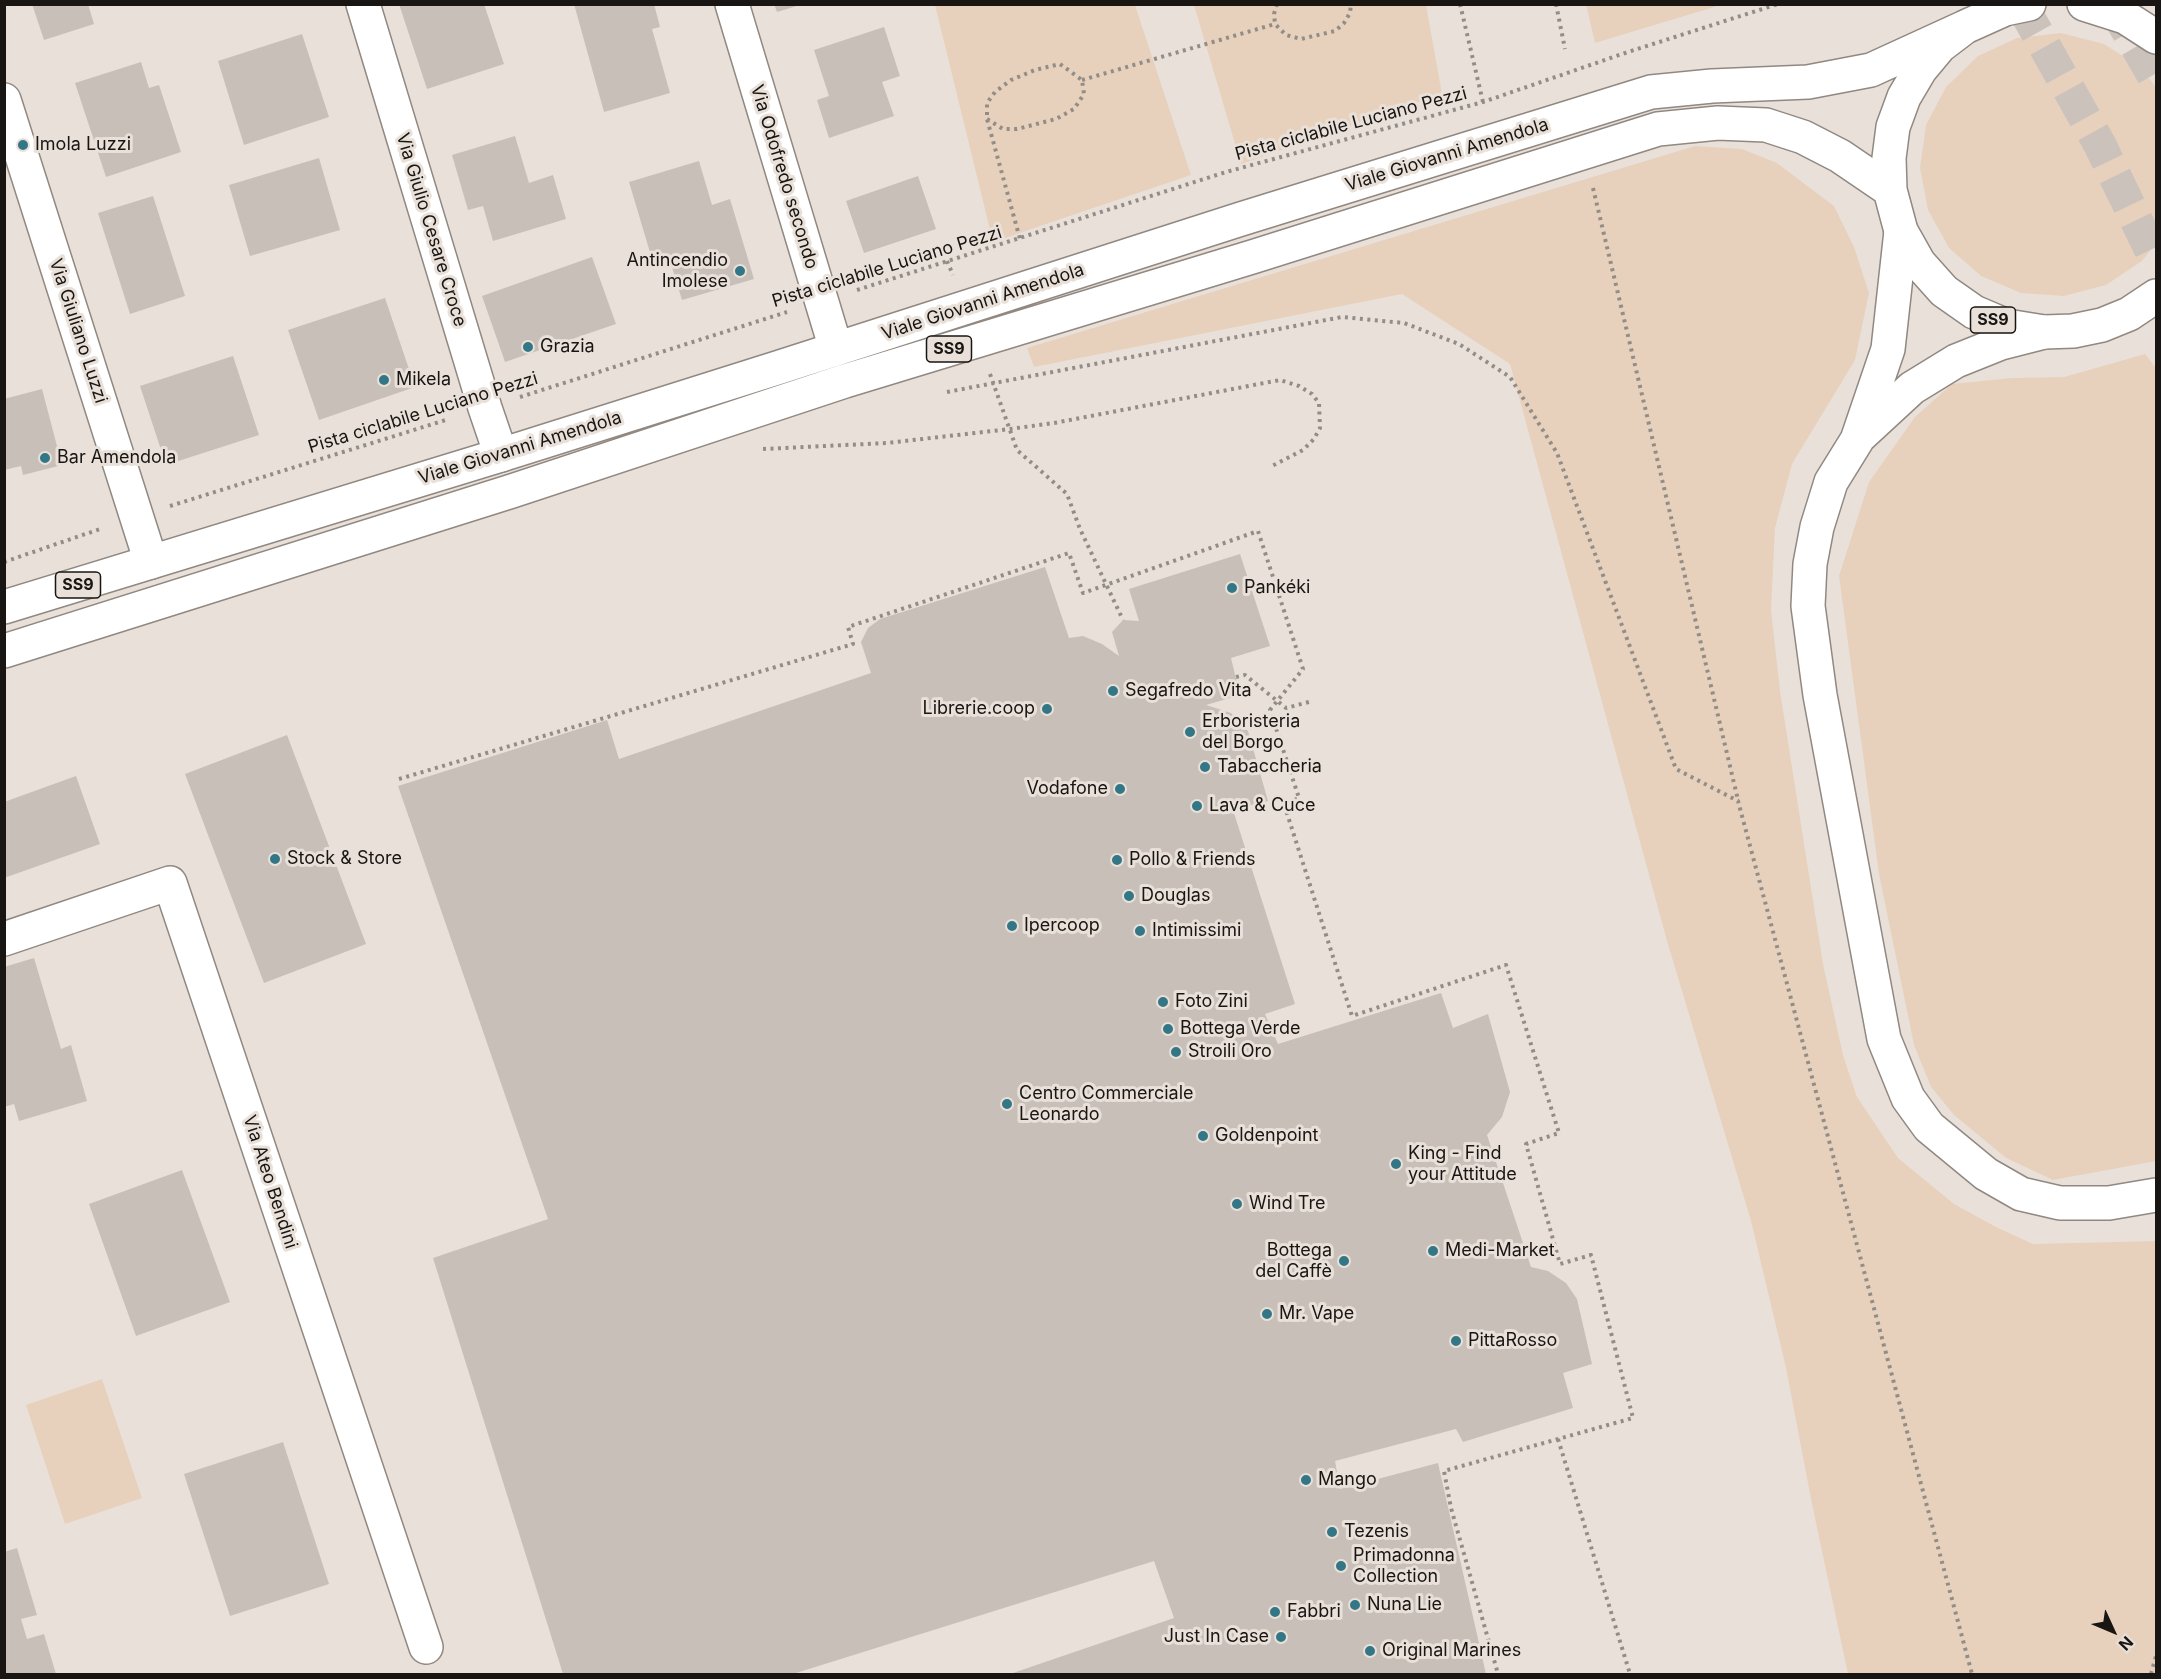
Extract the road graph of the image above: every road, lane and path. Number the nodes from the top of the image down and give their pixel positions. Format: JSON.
{"nodes":[{"id":1,"x":363,"y":4,"type":"edge"},
{"id":2,"x":732,"y":4,"type":"edge"},
{"id":3,"x":1277,"y":4,"type":"edge"},
{"id":4,"x":1351,"y":4,"type":"edge"},
{"id":5,"x":1460,"y":4,"type":"edge"},
{"id":6,"x":1556,"y":4,"type":"edge"},
{"id":7,"x":1778,"y":4,"type":"edge"},
{"id":8,"x":2029,"y":4,"type":"edge"},
{"id":9,"x":2084,"y":4,"type":"edge"},
{"id":10,"x":2133,"y":4,"type":"edge"},
{"id":11,"x":2091,"y":5,"type":"edge"},
{"id":12,"x":1275,"y":24,"type":"junction"},
{"id":13,"x":1965,"y":27,"type":"junction"},
{"id":14,"x":2157,"y":37,"type":"edge"},
{"id":15,"x":1565,"y":49,"type":"dead end"},
{"id":16,"x":1082,"y":80,"type":"junction"},
{"id":17,"x":4,"y":100,"type":"edge"},
{"id":18,"x":1483,"y":102,"type":"junction"},
{"id":19,"x":987,"y":119,"type":"junction"},
{"id":20,"x":1593,"y":188,"type":"dead end"},
{"id":21,"x":1890,"y":190,"type":"junction"},
{"id":22,"x":1901,"y":231,"type":"junction"},
{"id":23,"x":1020,"y":239,"type":"junction"},
{"id":24,"x":947,"y":261,"type":"junction"},
{"id":25,"x":2156,"y":298,"type":"edge"},
{"id":26,"x":821,"y":302,"type":"junction"},
{"id":27,"x":966,"y":308,"type":"junction"},
{"id":28,"x":2044,"y":332,"type":"junction"},
{"id":29,"x":977,"y":341,"type":"junction"},
{"id":30,"x":836,"y":349,"type":"junction"},
{"id":31,"x":993,"y":383,"type":"junction"},
{"id":32,"x":938,"y":393,"type":"dead end"},
{"id":33,"x":485,"y":408,"type":"junction"},
{"id":34,"x":1010,"y":429,"type":"junction"},
{"id":35,"x":1857,"y":440,"type":"junction"},
{"id":36,"x":761,"y":449,"type":"dead end"},
{"id":37,"x":501,"y":455,"type":"junction"},
{"id":38,"x":1270,"y":467,"type":"dead end"},
{"id":39,"x":138,"y":516,"type":"junction"},
{"id":40,"x":4,"y":561,"type":"edge"},
{"id":41,"x":151,"y":562,"type":"junction"},
{"id":42,"x":1107,"y":584,"type":"junction"},
{"id":43,"x":4,"y":607,"type":"edge"},
{"id":44,"x":1123,"y":620,"type":"dead end"},
{"id":45,"x":4,"y":651,"type":"edge"},
{"id":46,"x":1236,"y":677,"type":"dead end"},
{"id":47,"x":1277,"y":701,"type":"junction"},
{"id":48,"x":1309,"y":702,"type":"dead end"},
{"id":49,"x":399,"y":779,"type":"dead end"},
{"id":50,"x":1738,"y":801,"type":"junction"},
{"id":51,"x":4,"y":939,"type":"edge"},
{"id":52,"x":2157,"y":1195,"type":"edge"},
{"id":53,"x":1558,"y":1439,"type":"junction"},
{"id":54,"x":426,"y":1647,"type":"dead end"},
{"id":55,"x":2157,"y":1656,"type":"edge"},
{"id":56,"x":1498,"y":1674,"type":"edge"},
{"id":57,"x":1630,"y":1674,"type":"edge"},
{"id":58,"x":1972,"y":1674,"type":"edge"},
{"id":59,"x":2151,"y":1674,"type":"edge"}],
"edges":[{"from":1,"to":33,"type":"main road","name":"Via Giulio Cesare Croce"},
{"from":2,"to":26,"type":"main road","name":"Via Odofredo secondo"},
{"from":3,"to":12,"type":"path"},
{"from":4,"to":12,"type":"path"},
{"from":5,"to":18,"type":"path"},
{"from":6,"to":15,"type":"path"},
{"from":7,"to":18,"type":"path","name":"Pista ciclabile Luciano Pezzi"},
{"from":8,"to":13,"type":"main road","number":"SS9"},
{"from":9,"to":11,"type":"main road"},
{"from":10,"to":11,"type":"main road"},
{"from":11,"to":14,"type":"main road"},
{"from":12,"to":16,"type":"path"},
{"from":13,"to":21,"type":"main road","number":"SS9"},
{"from":13,"to":27,"type":"main road","name":"Viale Giovanni Amendola","number":"SS9"},
{"from":16,"to":19,"type":"path"},
{"from":16,"to":19,"type":"path"},
{"from":17,"to":39,"type":"main road","name":"Via Giuliano Luzzi"},
{"from":18,"to":23,"type":"path","name":"Pista ciclabile Luciano Pezzi"},
{"from":19,"to":23,"type":"path"},
{"from":20,"to":50,"type":"path"},
{"from":21,"to":22,"type":"main road","number":"SS9"},
{"from":21,"to":29,"type":"main road","name":"Viale Giovanni Amendola","number":"SS9"},
{"from":22,"to":28,"type":"main road","number":"SS9"},
{"from":22,"to":35,"type":"main road"},
{"from":23,"to":24,"type":"path","name":"Pista ciclabile Luciano Pezzi"},
{"from":24,"to":26,"type":"path","name":"Pista ciclabile Luciano Pezzi"},
{"from":24,"to":27,"type":"path"},
{"from":25,"to":28,"type":"main road","number":"SS9"},
{"from":26,"to":30,"type":"main road","name":"Via Odofredo secondo"},
{"from":26,"to":33,"type":"path","name":"Pista ciclabile Luciano Pezzi"},
{"from":27,"to":30,"type":"main road","name":"Viale Giovanni Amendola","number":"SS9"},
{"from":28,"to":35,"type":"main road"},
{"from":29,"to":31,"type":"path"},
{"from":29,"to":45,"type":"main road","name":"Viale Giovanni Amendola","number":"SS9"},
{"from":30,"to":37,"type":"main road","name":"Viale Giovanni Amendola","number":"SS9"},
{"from":31,"to":32,"type":"path"},
{"from":31,"to":34,"type":"path"},
{"from":31,"to":50,"type":"path"},
{"from":33,"to":37,"type":"main road","name":"Via Giulio Cesare Croce"},
{"from":33,"to":39,"type":"path","name":"Pista ciclabile Luciano Pezzi"},
{"from":34,"to":36,"type":"path"},
{"from":34,"to":38,"type":"path"},
{"from":34,"to":42,"type":"path"},
{"from":35,"to":52,"type":"main road"},
{"from":37,"to":41,"type":"main road","name":"Viale Giovanni Amendola","number":"SS9"},
{"from":39,"to":40,"type":"path","name":"Pista ciclabile Luciano Pezzi"},
{"from":39,"to":41,"type":"main road","name":"Via Giuliano Luzzi"},
{"from":41,"to":43,"type":"main road","name":"Viale Giovanni Amendola","number":"SS9"},
{"from":42,"to":44,"type":"path"},
{"from":42,"to":47,"type":"path"},
{"from":42,"to":49,"type":"path"},
{"from":46,"to":47,"type":"path"},
{"from":47,"to":48,"type":"path"},
{"from":47,"to":53,"type":"path"},
{"from":50,"to":58,"type":"path"},
{"from":51,"to":54,"type":"main road","name":"Via Ateo Bendini"},
{"from":53,"to":56,"type":"path"},
{"from":53,"to":57,"type":"path"},
{"from":55,"to":59,"type":"path"}]}
